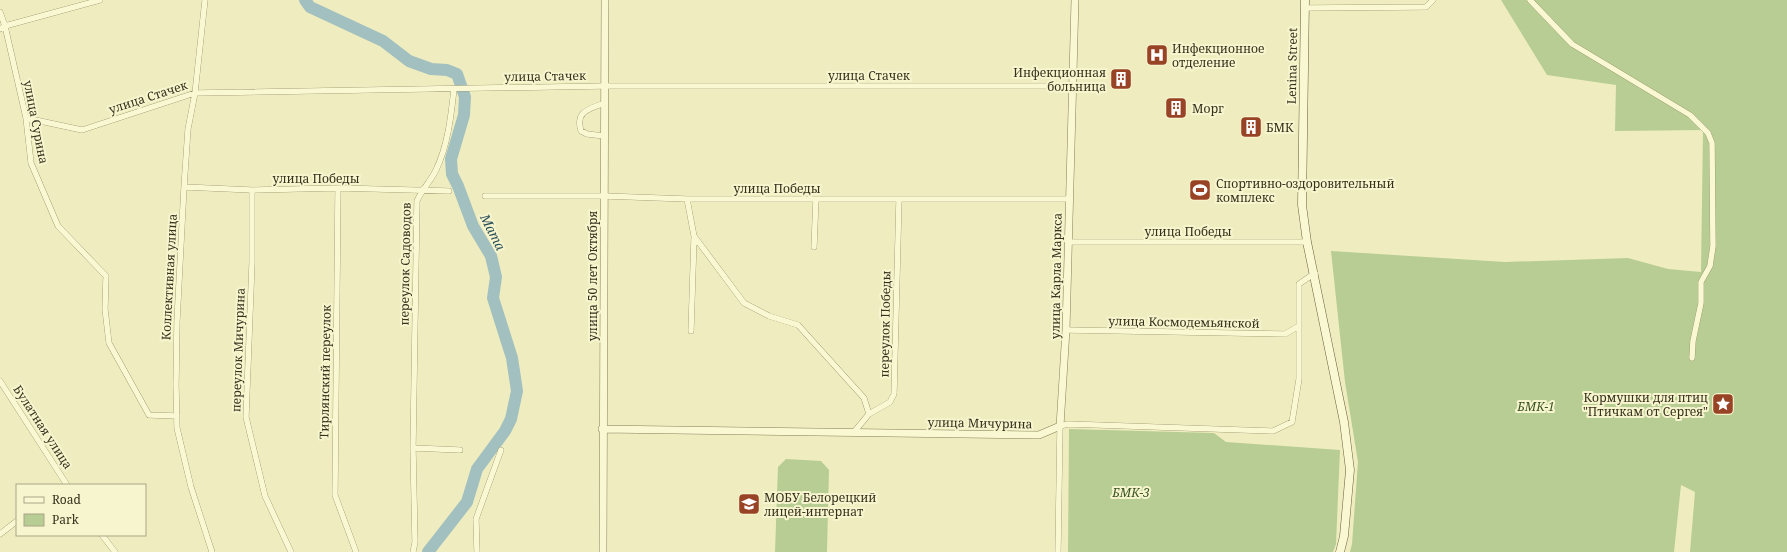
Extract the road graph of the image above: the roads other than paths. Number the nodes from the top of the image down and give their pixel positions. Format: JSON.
{"nodes":[{"id":1,"x":100,"y":0,"type":"edge"},
{"id":2,"x":205,"y":0,"type":"edge"},
{"id":3,"x":605,"y":0,"type":"edge"},
{"id":4,"x":1075,"y":0,"type":"edge"},
{"id":5,"x":1433,"y":0,"type":"edge"},
{"id":6,"x":1530,"y":0,"type":"edge"},
{"id":7,"x":1305,"y":4,"type":"edge"},
{"id":8,"x":0,"y":12,"type":"edge"},
{"id":9,"x":3,"y":28,"type":"edge"},
{"id":10,"x":605,"y":86,"type":"junction"},
{"id":11,"x":1071,"y":86,"type":"junction"},
{"id":12,"x":454,"y":89,"type":"junction"},
{"id":13,"x":195,"y":93,"type":"junction"},
{"id":14,"x":605,"y":102,"type":"junction"},
{"id":15,"x":26,"y":118,"type":"junction"},
{"id":16,"x":604,"y":136,"type":"junction"},
{"id":17,"x":184,"y":187,"type":"junction"},
{"id":18,"x":338,"y":188,"type":"junction"},
{"id":19,"x":252,"y":190,"type":"junction"},
{"id":20,"x":421,"y":191,"type":"junction"},
{"id":21,"x":449,"y":191,"type":"dead end"},
{"id":22,"x":485,"y":196,"type":"dead end"},
{"id":23,"x":604,"y":196,"type":"junction"},
{"id":24,"x":899,"y":198,"type":"junction"},
{"id":25,"x":687,"y":199,"type":"junction"},
{"id":26,"x":816,"y":199,"type":"junction"},
{"id":27,"x":1069,"y":199,"type":"junction"},
{"id":28,"x":694,"y":236,"type":"junction"},
{"id":29,"x":1068,"y":242,"type":"junction"},
{"id":30,"x":1307,"y":242,"type":"junction"},
{"id":31,"x":814,"y":247,"type":"dead end"},
{"id":32,"x":1315,"y":273,"type":"junction"},
{"id":33,"x":1299,"y":326,"type":"junction"},
{"id":34,"x":1066,"y":330,"type":"junction"},
{"id":35,"x":691,"y":331,"type":"dead end"},
{"id":36,"x":1692,"y":358,"type":"dead end"},
{"id":37,"x":0,"y":381,"type":"edge"},
{"id":38,"x":868,"y":414,"type":"junction"},
{"id":39,"x":177,"y":416,"type":"junction"},
{"id":40,"x":1060,"y":426,"type":"junction"},
{"id":41,"x":602,"y":429,"type":"junction"},
{"id":42,"x":854,"y":432,"type":"junction"},
{"id":43,"x":413,"y":448,"type":"junction"},
{"id":44,"x":460,"y":450,"type":"dead end"},
{"id":45,"x":501,"y":450,"type":"dead end"},
{"id":46,"x":64,"y":484,"type":"edge"},
{"id":47,"x":16,"y":523,"type":"edge"},
{"id":48,"x":0,"y":534,"type":"edge"},
{"id":49,"x":103,"y":536,"type":"edge"},
{"id":50,"x":115,"y":552,"type":"edge"},
{"id":51,"x":212,"y":552,"type":"edge"},
{"id":52,"x":291,"y":552,"type":"edge"},
{"id":53,"x":356,"y":552,"type":"edge"},
{"id":54,"x":413,"y":552,"type":"edge"},
{"id":55,"x":477,"y":552,"type":"edge"},
{"id":56,"x":603,"y":552,"type":"edge"},
{"id":57,"x":1058,"y":552,"type":"edge"},
{"id":58,"x":1340,"y":552,"type":"edge"}],
"edges":[{"from":1,"to":9,"type":"street"},
{"from":2,"to":13,"type":"street","name":"Коллективная улица"},
{"from":3,"to":10,"type":"street","name":"улица 50 лет Октября"},
{"from":4,"to":11,"type":"street","name":"улица Карла Маркса"},
{"from":5,"to":7,"type":"street"},
{"from":6,"to":36,"type":"street"},
{"from":7,"to":30,"type":"main road","name":"Lenina Street"},
{"from":8,"to":9,"type":"street","name":"улица Сурина"},
{"from":9,"to":15,"type":"street","name":"улица Сурина"},
{"from":10,"to":11,"type":"street","name":"улица Стачек"},
{"from":10,"to":12,"type":"street","name":"улица Стачек"},
{"from":10,"to":14,"type":"street","name":"улица 50 лет Октября"},
{"from":11,"to":27,"type":"street","name":"улица Карла Маркса"},
{"from":12,"to":13,"type":"street","name":"улица Стачек"},
{"from":12,"to":20,"type":"street","name":"переулок Садоводов"},
{"from":13,"to":15,"type":"street","name":"улица Стачек"},
{"from":13,"to":17,"type":"street","name":"Коллективная улица"},
{"from":14,"to":16,"type":"street","name":"улица 50 лет Октября"},
{"from":14,"to":16,"type":"street"},
{"from":15,"to":39,"type":"street","name":"улица Сурина"},
{"from":16,"to":23,"type":"street","name":"улица 50 лет Октября"},
{"from":17,"to":19,"type":"street","name":"улица Победы"},
{"from":17,"to":39,"type":"street","name":"Коллективная улица"},
{"from":18,"to":19,"type":"street","name":"улица Победы"},
{"from":18,"to":20,"type":"street","name":"улица Победы"},
{"from":18,"to":53,"type":"street","name":"Тирлянский переулок"},
{"from":19,"to":52,"type":"street","name":"переулок Мичурина"},
{"from":20,"to":21,"type":"street","name":"улица Победы"},
{"from":20,"to":43,"type":"street","name":"переулок Садоводов"},
{"from":22,"to":23,"type":"street","name":"улица Победы"},
{"from":23,"to":25,"type":"street","name":"улица Победы"},
{"from":23,"to":41,"type":"street","name":"улица 50 лет Октября"},
{"from":24,"to":26,"type":"street","name":"улица Победы"},
{"from":24,"to":27,"type":"street","name":"улица Победы"},
{"from":24,"to":38,"type":"street","name":"переулок Победы"},
{"from":25,"to":26,"type":"street","name":"улица Победы"},
{"from":25,"to":28,"type":"street"},
{"from":26,"to":31,"type":"street"},
{"from":27,"to":29,"type":"street","name":"улица Карла Маркса"},
{"from":28,"to":35,"type":"street"},
{"from":28,"to":38,"type":"street"},
{"from":29,"to":30,"type":"street","name":"улица Победы"},
{"from":29,"to":34,"type":"street","name":"улица Карла Маркса"},
{"from":30,"to":32,"type":"main road","name":"Lenina Street"},
{"from":32,"to":33,"type":"street","name":"улица Мичурина"},
{"from":32,"to":58,"type":"main road","name":"Lenina Street"},
{"from":33,"to":34,"type":"street","name":"улица Космодемьянской"},
{"from":33,"to":40,"type":"street","name":"улица Мичурина"},
{"from":34,"to":40,"type":"street","name":"улица Карла Маркса"},
{"from":37,"to":46,"type":"street","name":"Булатная улица"},
{"from":38,"to":42,"type":"street","name":"переулок Победы"},
{"from":39,"to":51,"type":"street","name":"Коллективная улица"},
{"from":40,"to":42,"type":"street","name":"улица Мичурина"},
{"from":40,"to":57,"type":"street","name":"улица Карла Маркса"},
{"from":41,"to":42,"type":"street","name":"улица Мичурина"},
{"from":41,"to":56,"type":"street","name":"улица 50 лет Октября"},
{"from":43,"to":44,"type":"street"},
{"from":43,"to":54,"type":"street","name":"переулок Садоводов"},
{"from":45,"to":55,"type":"street"},
{"from":47,"to":48,"type":"street"},
{"from":49,"to":50,"type":"street"}]}
